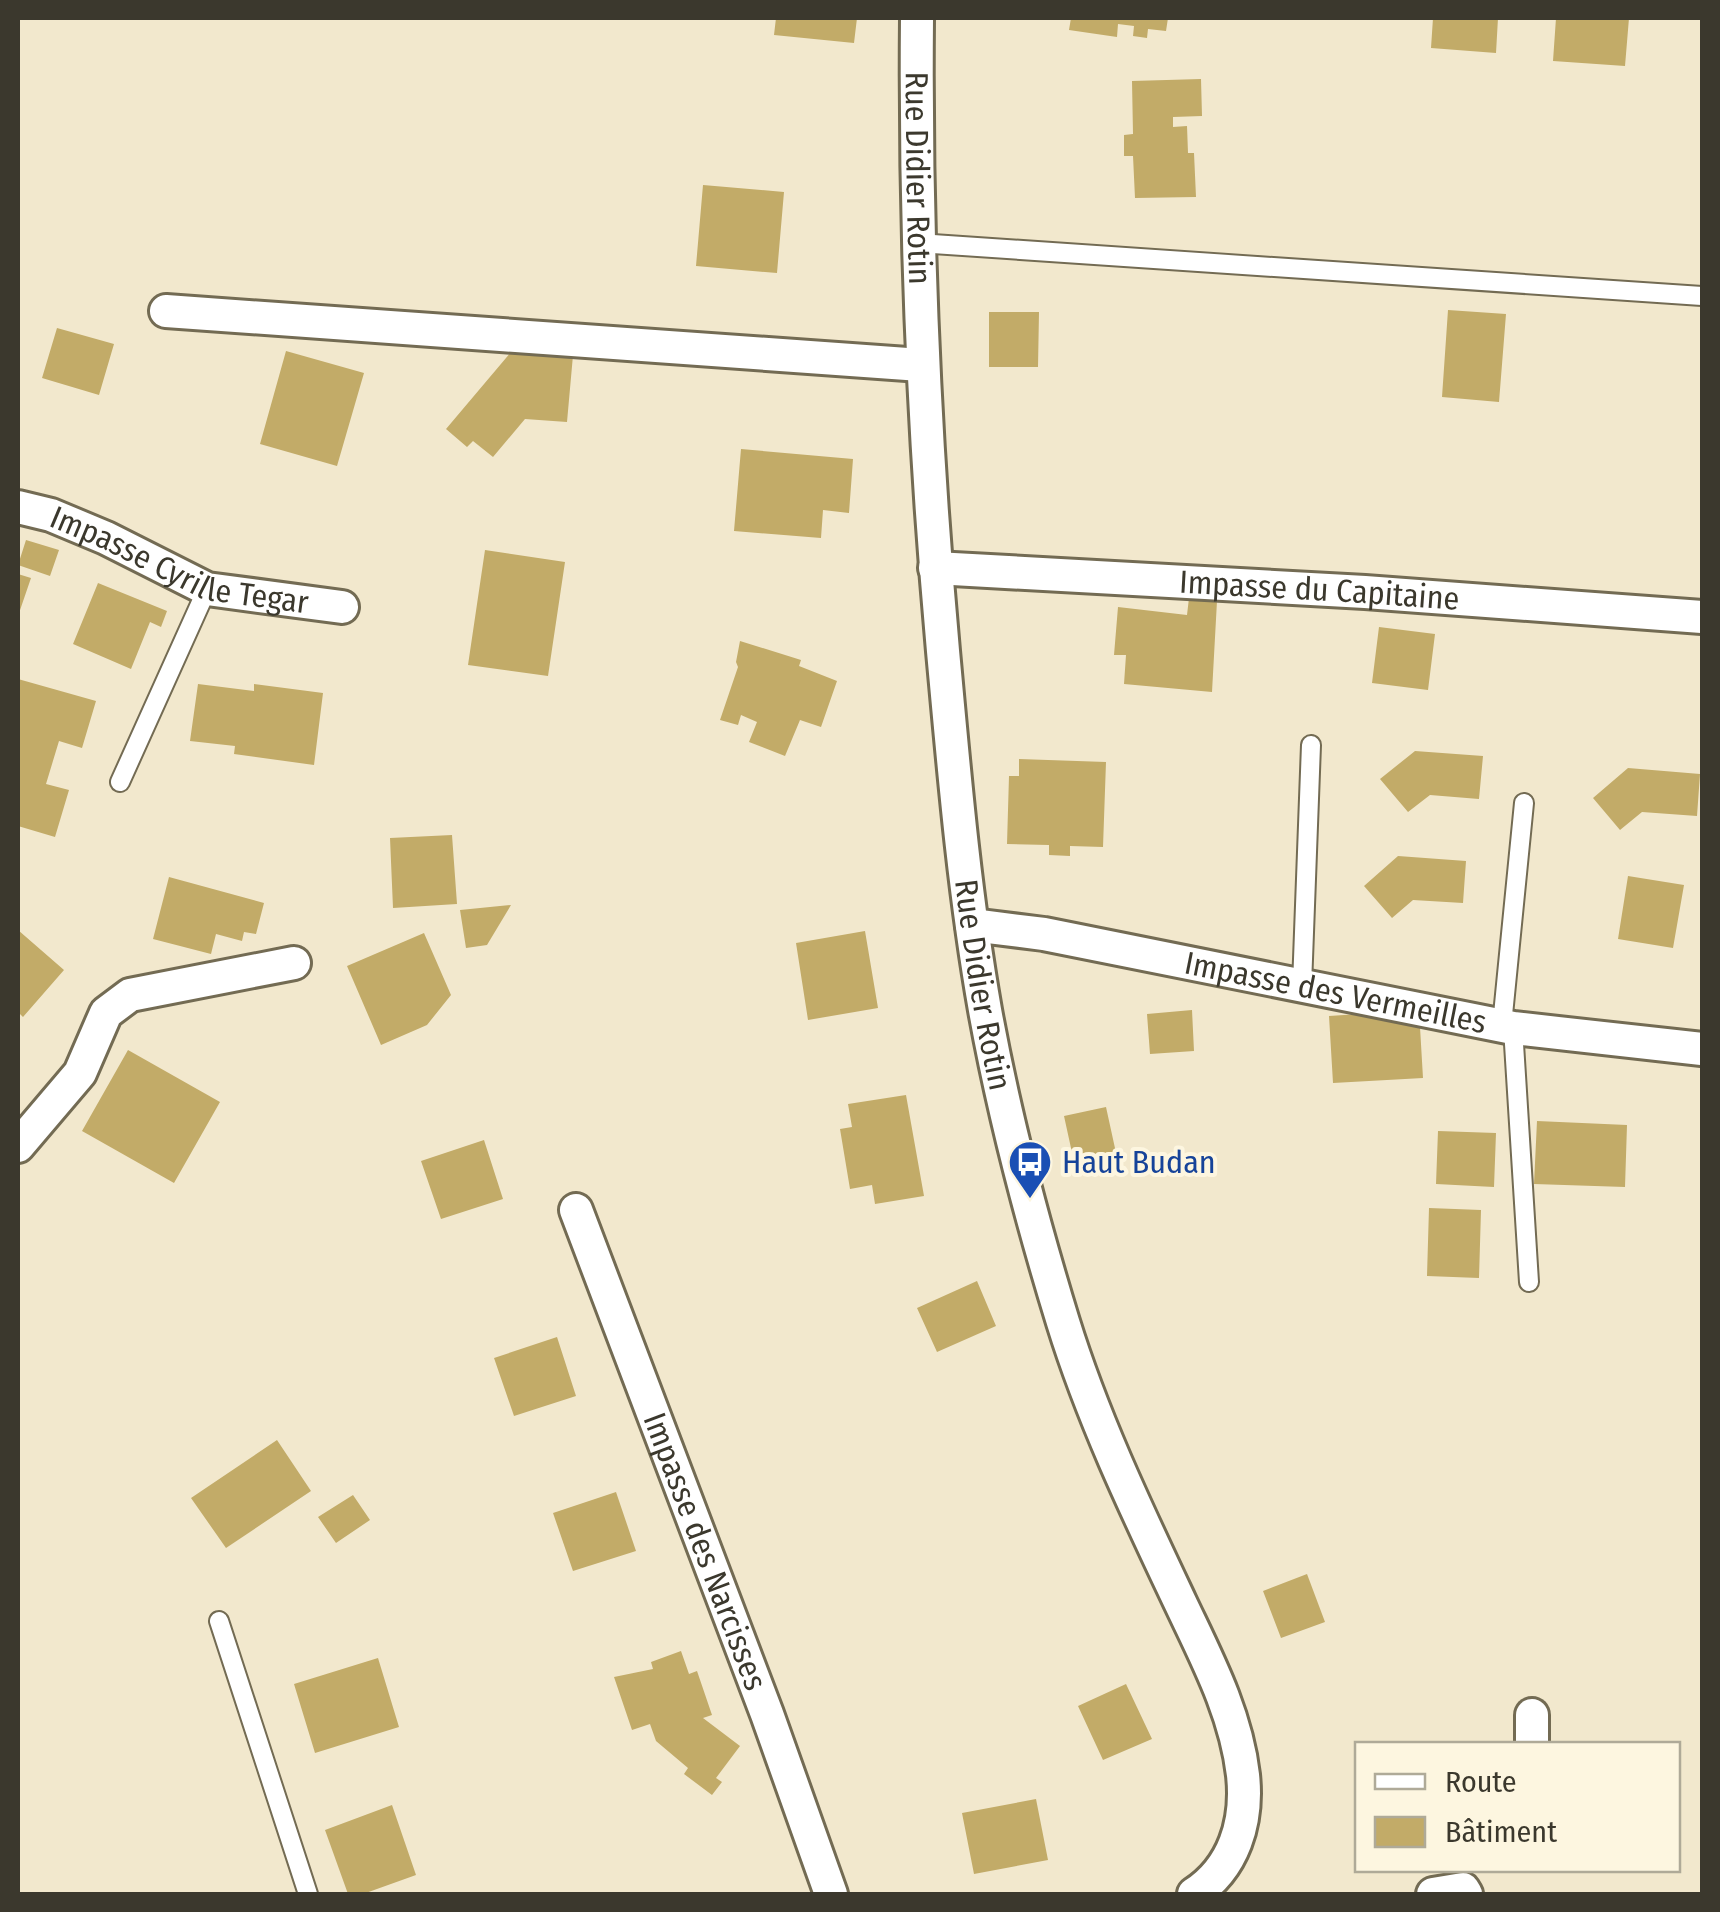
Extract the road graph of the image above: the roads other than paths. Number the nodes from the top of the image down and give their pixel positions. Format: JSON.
{"nodes":[{"id":1,"x":917,"y":18,"type":"edge"},
{"id":2,"x":918,"y":243,"type":"junction"},
{"id":3,"x":1702,"y":296,"type":"edge"},
{"id":4,"x":166,"y":310,"type":"dead end"},
{"id":5,"x":921,"y":364,"type":"junction"},
{"id":6,"x":18,"y":507,"type":"edge"},
{"id":7,"x":935,"y":568,"type":"junction"},
{"id":8,"x":207,"y":590,"type":"junction"},
{"id":9,"x":342,"y":607,"type":"dead end"},
{"id":10,"x":1702,"y":616,"type":"edge"},
{"id":11,"x":1312,"y":745,"type":"dead end"},
{"id":12,"x":120,"y":782,"type":"dead end"},
{"id":13,"x":1524,"y":803,"type":"dead end"},
{"id":14,"x":972,"y":925,"type":"junction"},
{"id":15,"x":294,"y":964,"type":"dead end"},
{"id":16,"x":1302,"y":986,"type":"junction"},
{"id":17,"x":1508,"y":1027,"type":"junction"},
{"id":18,"x":1702,"y":1049,"type":"edge"},
{"id":19,"x":18,"y":1146,"type":"edge"},
{"id":20,"x":576,"y":1210,"type":"dead end"},
{"id":21,"x":1529,"y":1282,"type":"dead end"},
{"id":22,"x":219,"y":1621,"type":"dead end"},
{"id":23,"x":1208,"y":1891,"type":"edge"},
{"id":24,"x":308,"y":1894,"type":"edge"},
{"id":25,"x":830,"y":1894,"type":"edge"}],
"edges":[{"from":1,"to":2,"type":"street","name":"Rue Didier Rotin"},
{"from":2,"to":3,"type":"lane"},
{"from":2,"to":5,"type":"street","name":"Rue Didier Rotin"},
{"from":4,"to":5,"type":"street"},
{"from":5,"to":7,"type":"street","name":"Rue Didier Rotin"},
{"from":6,"to":8,"type":"street","name":"Impasse Cyrille Tegar"},
{"from":7,"to":10,"type":"street","name":"Impasse du Capitaine"},
{"from":7,"to":14,"type":"street","name":"Rue Didier Rotin"},
{"from":8,"to":9,"type":"street","name":"Impasse Cyrille Tegar"},
{"from":8,"to":12,"type":"lane"},
{"from":11,"to":16,"type":"lane"},
{"from":13,"to":17,"type":"lane"},
{"from":14,"to":16,"type":"street","name":"Impasse des Vermeilles"},
{"from":14,"to":23,"type":"street","name":"Rue Didier Rotin"},
{"from":15,"to":19,"type":"street"},
{"from":16,"to":17,"type":"street","name":"Impasse des Vermeilles"},
{"from":17,"to":18,"type":"street","name":"Impasse des Vermeilles"},
{"from":17,"to":21,"type":"lane"},
{"from":20,"to":25,"type":"street","name":"Impasse des Narcisses"},
{"from":22,"to":24,"type":"lane"}]}
